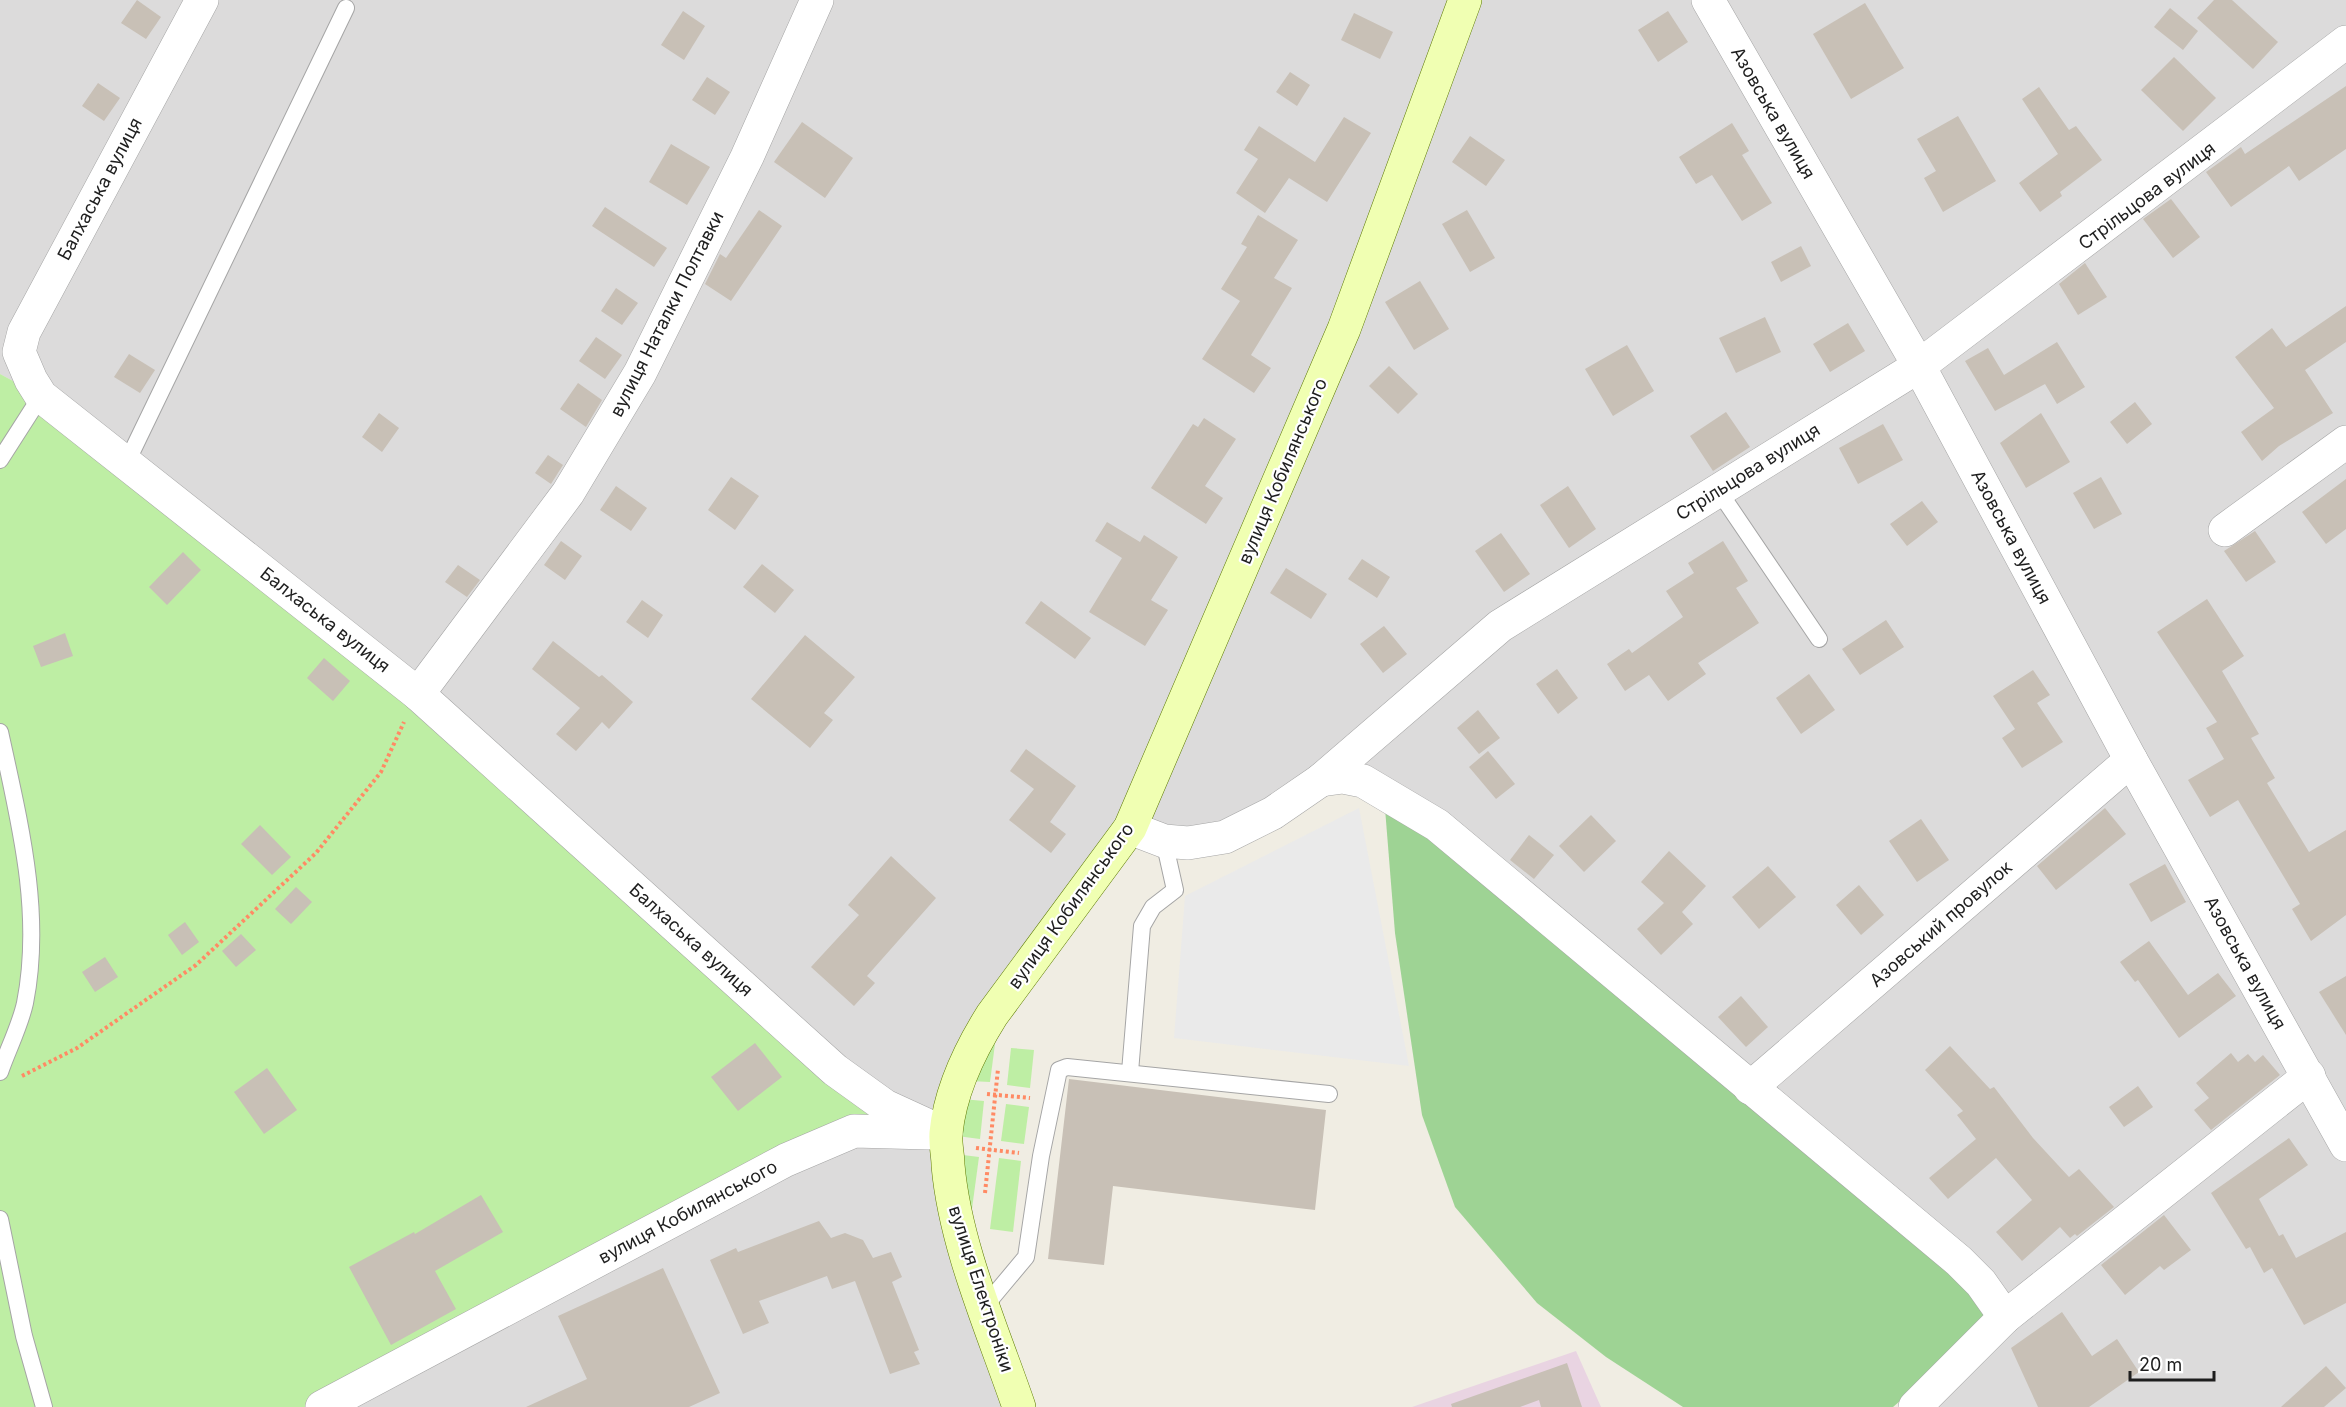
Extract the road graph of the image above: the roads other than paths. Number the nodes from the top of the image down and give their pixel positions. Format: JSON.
{"nodes":[{"id":1,"x":202,"y":0,"type":"edge"},
{"id":2,"x":817,"y":0,"type":"edge"},
{"id":3,"x":1465,"y":0,"type":"edge"},
{"id":4,"x":1708,"y":0,"type":"edge"},
{"id":5,"x":346,"y":8,"type":"dead end"},
{"id":6,"x":2346,"y":42,"type":"edge"},
{"id":7,"x":1919,"y":366,"type":"junction"},
{"id":8,"x":41,"y":396,"type":"junction"},
{"id":9,"x":2346,"y":442,"type":"edge"},
{"id":10,"x":0,"y":460,"type":"edge"},
{"id":11,"x":126,"y":464,"type":"junction"},
{"id":12,"x":1718,"y":490,"type":"junction"},
{"id":13,"x":2225,"y":530,"type":"dead end"},
{"id":14,"x":1819,"y":639,"type":"dead end"},
{"id":15,"x":418,"y":694,"type":"junction"},
{"id":16,"x":0,"y":732,"type":"edge"},
{"id":17,"x":2131,"y":760,"type":"junction"},
{"id":18,"x":1322,"y":780,"type":"junction"},
{"id":19,"x":1130,"y":828,"type":"junction"},
{"id":20,"x":1164,"y":841,"type":"junction"},
{"id":21,"x":0,"y":1071,"type":"edge"},
{"id":22,"x":1130,"y":1072,"type":"junction"},
{"id":23,"x":2309,"y":1076,"type":"junction"},
{"id":24,"x":1750,"y":1088,"type":"junction"},
{"id":25,"x":1329,"y":1094,"type":"dead end"},
{"id":26,"x":946,"y":1139,"type":"junction"},
{"id":27,"x":2346,"y":1145,"type":"edge"},
{"id":28,"x":0,"y":1218,"type":"edge"},
{"id":29,"x":985,"y":1306,"type":"junction"},
{"id":30,"x":2005,"y":1317,"type":"junction"},
{"id":31,"x":44,"y":1407,"type":"edge"},
{"id":32,"x":322,"y":1407,"type":"edge"},
{"id":33,"x":1019,"y":1407,"type":"edge"},
{"id":34,"x":1914,"y":1407,"type":"edge"}],
"edges":[{"from":1,"to":8,"type":"street","name":"Балхаська вулиця"},
{"from":2,"to":15,"type":"street","name":"вулиця Наталки Полтавки"},
{"from":3,"to":19,"type":"main road","name":"вулиця Кобилянського"},
{"from":4,"to":7,"type":"street","name":"Азовська вулиця"},
{"from":5,"to":11,"type":"lane"},
{"from":6,"to":7,"type":"street","name":"Стрільцова вулиця"},
{"from":7,"to":12,"type":"street","name":"Стрільцова вулиця"},
{"from":7,"to":17,"type":"street","name":"Азовська вулиця"},
{"from":8,"to":10,"type":"lane"},
{"from":8,"to":11,"type":"street","name":"Балхаська вулиця"},
{"from":9,"to":13,"type":"street"},
{"from":11,"to":15,"type":"street","name":"Балхаська вулиця"},
{"from":12,"to":14,"type":"lane"},
{"from":12,"to":18,"type":"street","name":"Стрільцова вулиця"},
{"from":15,"to":26,"type":"street","name":"Балхаська вулиця"},
{"from":16,"to":21,"type":"lane"},
{"from":17,"to":23,"type":"street","name":"Азовська вулиця"},
{"from":17,"to":24,"type":"street","name":"Азовський провулок"},
{"from":18,"to":20,"type":"street","name":"Стрільцова вулиця"},
{"from":18,"to":24,"type":"street"},
{"from":19,"to":20,"type":"street","name":"Стрільцова вулиця"},
{"from":19,"to":26,"type":"main road","name":"вулиця Кобилянського"},
{"from":20,"to":22,"type":"lane"},
{"from":22,"to":25,"type":"lane"},
{"from":22,"to":29,"type":"lane"},
{"from":23,"to":27,"type":"street","name":"Азовська вулиця"},
{"from":23,"to":30,"type":"street"},
{"from":24,"to":30,"type":"street"},
{"from":26,"to":29,"type":"main road","name":"вулиця Електроніки"},
{"from":26,"to":32,"type":"street","name":"вулиця Кобилянського"},
{"from":28,"to":31,"type":"lane"},
{"from":29,"to":33,"type":"main road","name":"вулиця Електроніки"},
{"from":30,"to":34,"type":"street"}]}
